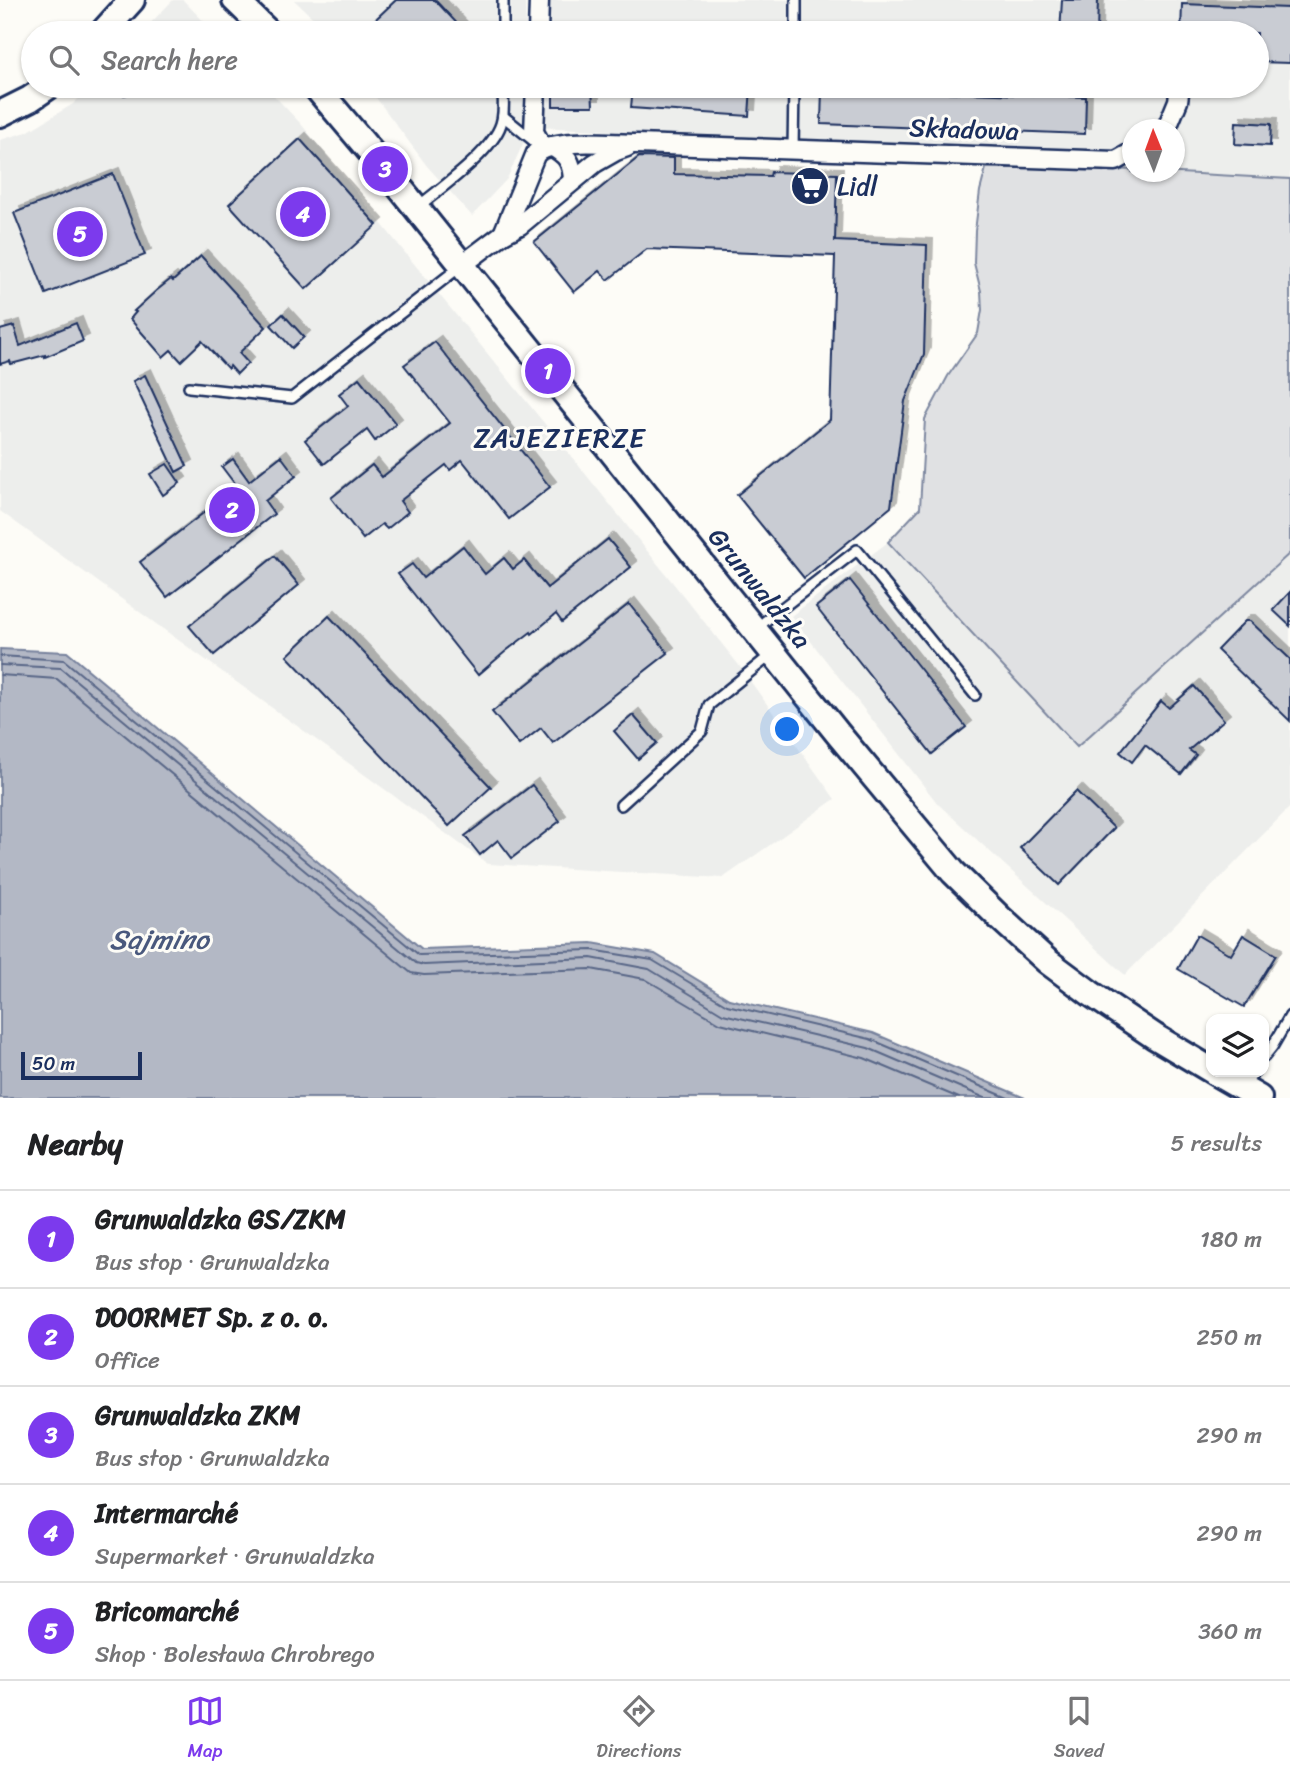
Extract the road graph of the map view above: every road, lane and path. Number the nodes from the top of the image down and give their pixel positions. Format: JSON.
{"nodes":[{"id":1,"x":132,"y":0,"type":"edge"},
{"id":2,"x":235,"y":0,"type":"edge"},
{"id":3,"x":503,"y":0,"type":"edge"},
{"id":4,"x":539,"y":0,"type":"edge"},
{"id":5,"x":796,"y":0,"type":"edge"},
{"id":6,"x":113,"y":21,"type":"edge"},
{"id":7,"x":257,"y":21,"type":"edge"},
{"id":8,"x":503,"y":21,"type":"edge"},
{"id":9,"x":538,"y":21,"type":"edge"},
{"id":10,"x":796,"y":21,"type":"edge"},
{"id":11,"x":31,"y":98,"type":"edge"},
{"id":12,"x":325,"y":98,"type":"edge"},
{"id":13,"x":503,"y":98,"type":"edge"},
{"id":14,"x":535,"y":98,"type":"edge"},
{"id":15,"x":794,"y":98,"type":"edge"},
{"id":16,"x":1178,"y":98,"type":"edge"},
{"id":17,"x":0,"y":114,"type":"edge"},
{"id":18,"x":503,"y":116,"type":"junction"},
{"id":19,"x":1171,"y":119,"type":"edge"},
{"id":20,"x":637,"y":144,"type":"junction"},
{"id":21,"x":547,"y":147,"type":"junction"},
{"id":22,"x":793,"y":150,"type":"junction"},
{"id":23,"x":1122,"y":158,"type":"edge"},
{"id":24,"x":526,"y":175,"type":"junction"},
{"id":25,"x":573,"y":180,"type":"junction"},
{"id":26,"x":554,"y":196,"type":"junction"},
{"id":27,"x":416,"y":208,"type":"junction"},
{"id":28,"x":503,"y":234,"type":"junction"},
{"id":29,"x":462,"y":265,"type":"junction"},
{"id":30,"x":189,"y":387,"type":"dead end"},
{"id":31,"x":755,"y":629,"type":"junction"},
{"id":32,"x":773,"y":652,"type":"junction"},
{"id":33,"x":975,"y":695,"type":"dead end"},
{"id":34,"x":621,"y":805,"type":"dead end"},
{"id":35,"x":1290,"y":1016,"type":"edge"},
{"id":36,"x":1269,"y":1051,"type":"edge"},
{"id":37,"x":1206,"y":1067,"type":"edge"},
{"id":38,"x":1229,"y":1077,"type":"edge"},
{"id":39,"x":1252,"y":1086,"type":"edge"}],
"edges":[{"from":1,"to":6,"type":"main road"},
{"from":2,"to":7,"type":"main road"},
{"from":3,"to":8,"type":"lane"},
{"from":4,"to":9,"type":"street"},
{"from":5,"to":10,"type":"lane"},
{"from":11,"to":17,"type":"main road"},
{"from":12,"to":27,"type":"main road","name":"Grunwaldzka"},
{"from":13,"to":18,"type":"lane"},
{"from":14,"to":21,"type":"street"},
{"from":15,"to":22,"type":"lane"},
{"from":16,"to":19,"type":"street"},
{"from":18,"to":21,"type":"lane"},
{"from":18,"to":27,"type":"lane"},
{"from":20,"to":21,"type":"street","name":"Składowa"},
{"from":20,"to":22,"type":"street","name":"Składowa"},
{"from":20,"to":25,"type":"street","name":"Składowa"},
{"from":21,"to":24,"type":"street"},
{"from":21,"to":25,"type":"street"},
{"from":22,"to":23,"type":"street","name":"Składowa"},
{"from":24,"to":26,"type":"street"},
{"from":24,"to":28,"type":"street"},
{"from":25,"to":26,"type":"street","name":"Składowa"},
{"from":26,"to":28,"type":"street","name":"Składowa"},
{"from":27,"to":29,"type":"main road","name":"Grunwaldzka"},
{"from":28,"to":29,"type":"street","name":"Składowa"},
{"from":29,"to":30,"type":"lane"},
{"from":29,"to":31,"type":"main road","name":"Grunwaldzka"},
{"from":31,"to":32,"type":"main road","name":"Grunwaldzka"},
{"from":31,"to":33,"type":"lane"},
{"from":32,"to":34,"type":"lane"},
{"from":32,"to":37,"type":"main road","name":"Grunwaldzka"},
{"from":35,"to":36,"type":"lane"},
{"from":38,"to":39,"type":"main road","name":"Grunwaldzka"}]}
